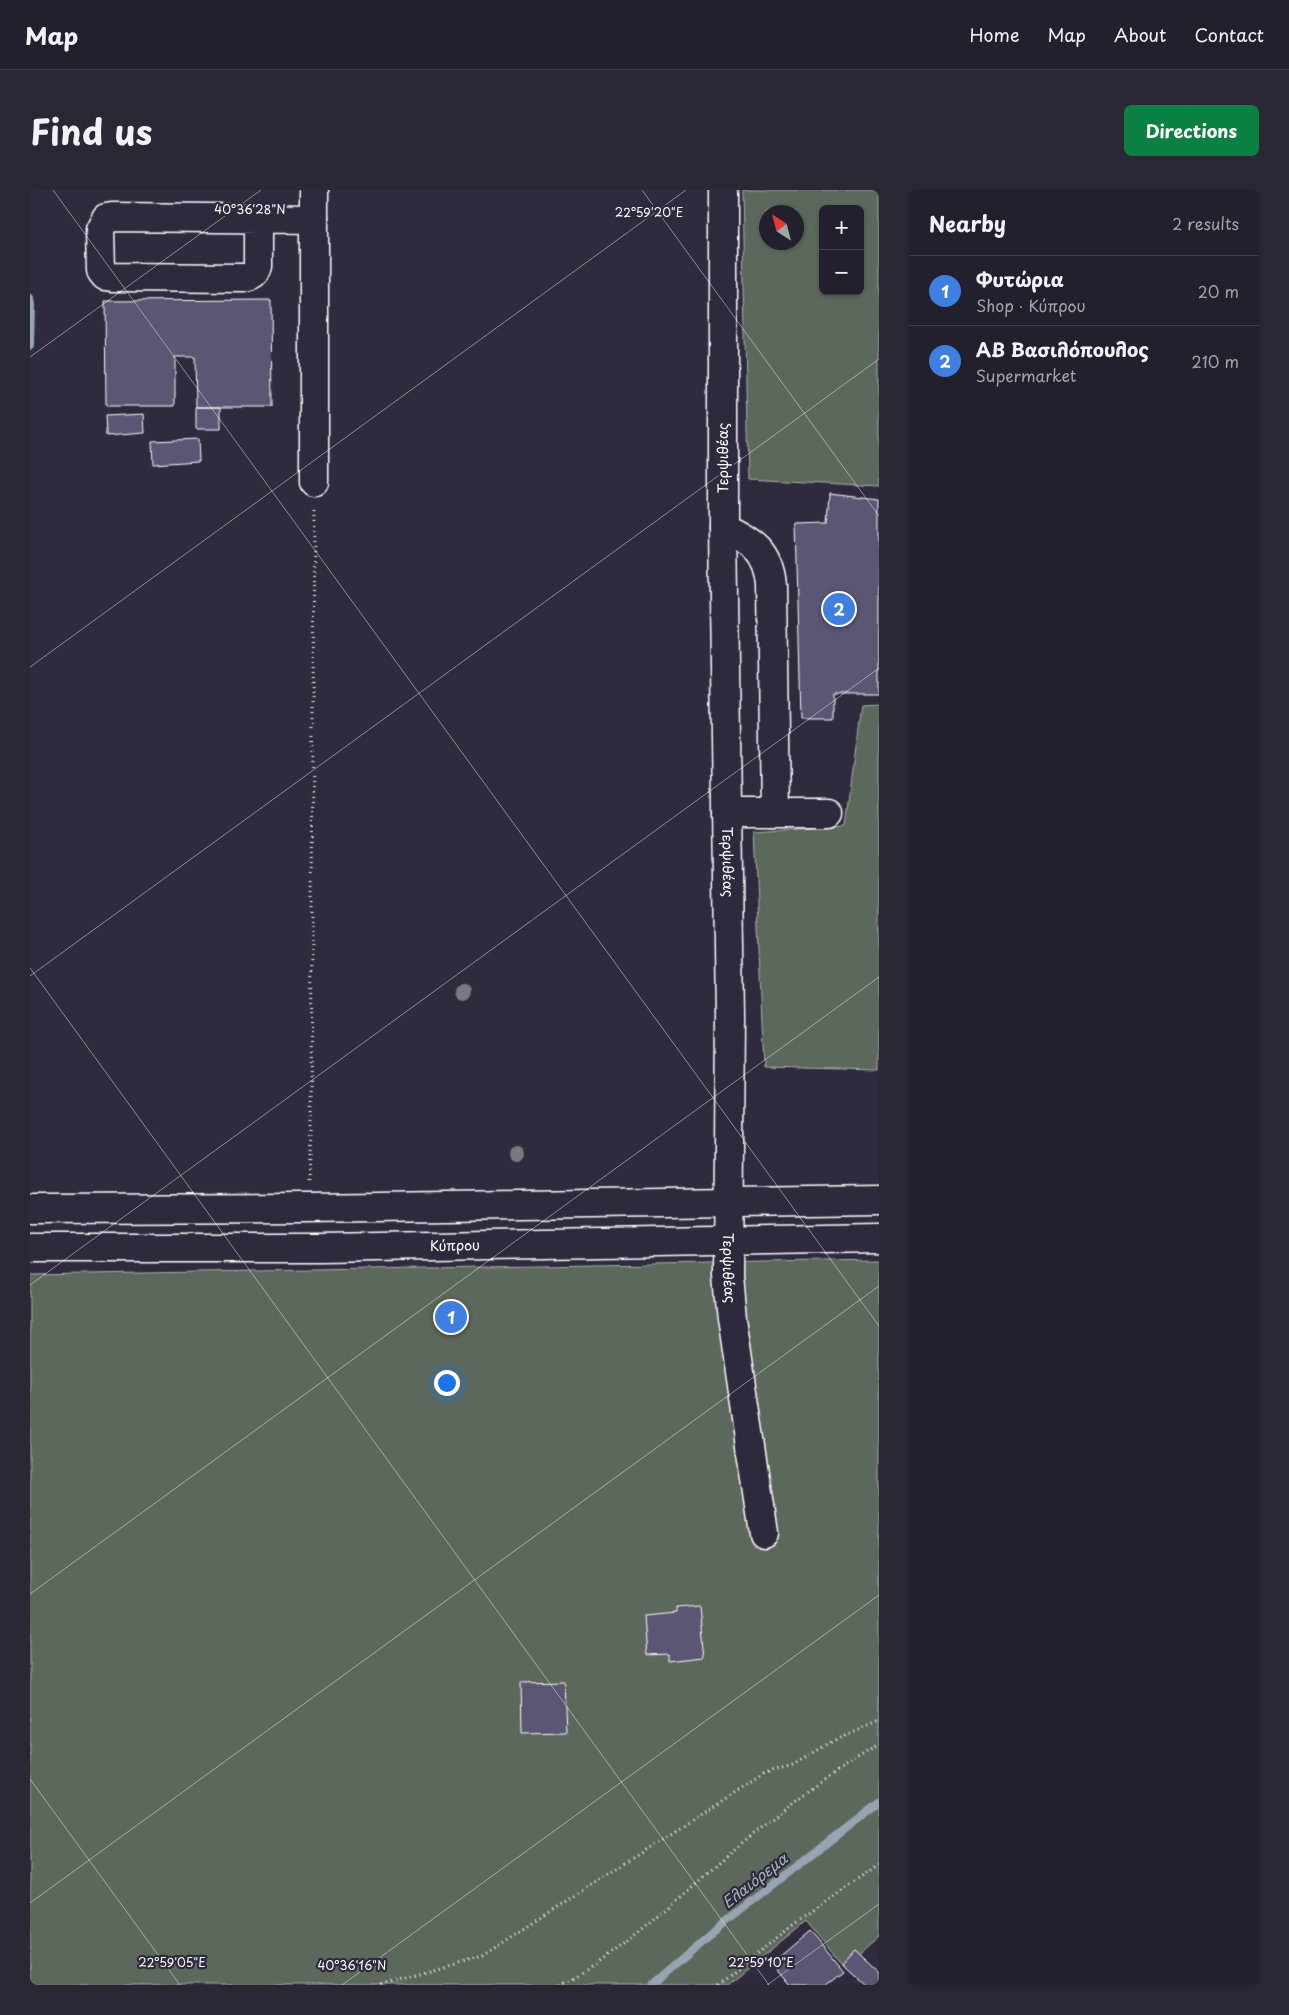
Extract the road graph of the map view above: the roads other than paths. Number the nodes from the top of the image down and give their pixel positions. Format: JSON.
{"nodes":[{"id":1,"x":314,"y":190,"type":"edge"},
{"id":2,"x":723,"y":190,"type":"edge"},
{"id":3,"x":258,"y":217,"type":"junction"},
{"id":4,"x":314,"y":219,"type":"junction"},
{"id":5,"x":314,"y":482,"type":"road end"},
{"id":6,"x":723,"y":527,"type":"junction"},
{"id":7,"x":727,"y":813,"type":"junction"},
{"id":8,"x":775,"y":813,"type":"junction"},
{"id":9,"x":829,"y":813,"type":"dead end"},
{"id":10,"x":879,"y":1200,"type":"edge"},
{"id":11,"x":729,"y":1202,"type":"junction"},
{"id":12,"x":30,"y":1209,"type":"edge"},
{"id":13,"x":879,"y":1238,"type":"edge"},
{"id":14,"x":728,"y":1240,"type":"junction"},
{"id":15,"x":30,"y":1248,"type":"edge"},
{"id":16,"x":764,"y":1533,"type":"dead end"}],
"edges":[{"from":1,"to":4,"type":"street"},
{"from":2,"to":6,"type":"street","name":"Τερψιθέας"},
{"from":3,"to":3,"type":"street"},
{"from":3,"to":4,"type":"street"},
{"from":4,"to":5,"type":"street"},
{"from":6,"to":7,"type":"street","name":"Τερψιθέας"},
{"from":6,"to":8,"type":"street"},
{"from":7,"to":8,"type":"street"},
{"from":7,"to":11,"type":"street","name":"Τερψιθέας"},
{"from":8,"to":9,"type":"street"},
{"from":10,"to":11,"type":"street"},
{"from":11,"to":12,"type":"street"},
{"from":11,"to":14,"type":"street","name":"Τερψιθέας"},
{"from":13,"to":14,"type":"street","name":"Κύπρου"},
{"from":14,"to":15,"type":"street","name":"Κύπρου"},
{"from":14,"to":16,"type":"street","name":"Τερψιθέας"}]}
